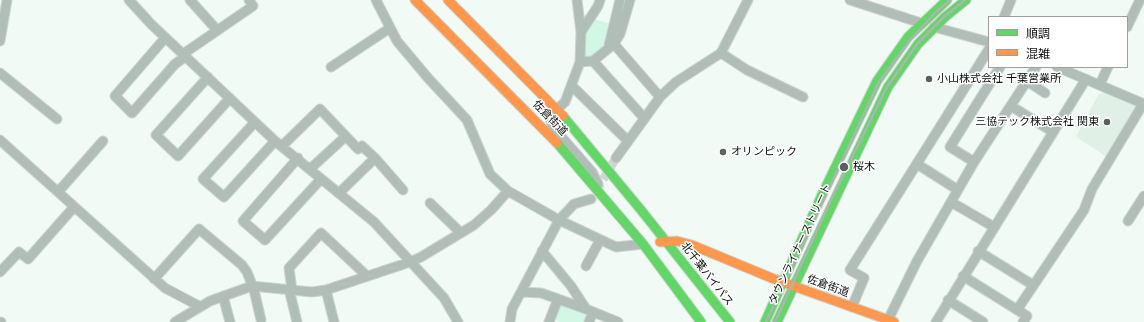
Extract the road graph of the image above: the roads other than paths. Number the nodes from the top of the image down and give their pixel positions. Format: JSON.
{"nodes":[{"id":1,"x":7,"y":0,"type":"edge"},
{"id":2,"x":129,"y":0,"type":"edge"},
{"id":3,"x":190,"y":0,"type":"edge"},
{"id":4,"x":249,"y":0,"type":"edge"},
{"id":5,"x":376,"y":0,"type":"edge"},
{"id":6,"x":415,"y":0,"type":"edge"},
{"id":7,"x":448,"y":0,"type":"edge"},
{"id":8,"x":578,"y":0,"type":"edge"},
{"id":9,"x":600,"y":0,"type":"edge"},
{"id":10,"x":620,"y":0,"type":"edge"},
{"id":11,"x":630,"y":0,"type":"edge"},
{"id":12,"x":748,"y":0,"type":"edge"},
{"id":13,"x":850,"y":0,"type":"edge"},
{"id":14,"x":947,"y":0,"type":"edge"},
{"id":15,"x":966,"y":0,"type":"edge"},
{"id":16,"x":1011,"y":0,"type":"edge"},
{"id":17,"x":1140,"y":0,"type":"edge"},
{"id":18,"x":1004,"y":16,"type":"edge"},
{"id":19,"x":921,"y":23,"type":"junction"},
{"id":20,"x":1128,"y":25,"type":"edge"},
{"id":21,"x":934,"y":27,"type":"junction"},
{"id":22,"x":390,"y":28,"type":"junction"},
{"id":23,"x":217,"y":30,"type":"junction"},
{"id":24,"x":581,"y":32,"type":"junction"},
{"id":25,"x":165,"y":38,"type":"junction"},
{"id":26,"x":0,"y":41,"type":"edge"},
{"id":27,"x":988,"y":42,"type":"edge"},
{"id":28,"x":611,"y":46,"type":"junction"},
{"id":29,"x":988,"y":51,"type":"edge"},
{"id":30,"x":721,"y":53,"type":"junction"},
{"id":31,"x":184,"y":56,"type":"junction"},
{"id":32,"x":593,"y":61,"type":"junction"},
{"id":33,"x":580,"y":62,"type":"junction"},
{"id":34,"x":331,"y":67,"type":"dead end"},
{"id":35,"x":999,"y":68,"type":"edge"},
{"id":36,"x":1035,"y":68,"type":"edge"},
{"id":37,"x":1059,"y":68,"type":"edge"},
{"id":38,"x":1108,"y":68,"type":"edge"},
{"id":39,"x":0,"y":73,"type":"edge"},
{"id":40,"x":208,"y":77,"type":"junction"},
{"id":41,"x":1086,"y":79,"type":"junction"},
{"id":42,"x":1027,"y":81,"type":"junction"},
{"id":43,"x":1100,"y":84,"type":"junction"},
{"id":44,"x":572,"y":86,"type":"junction"},
{"id":45,"x":1045,"y":93,"type":"dead end"},
{"id":46,"x":660,"y":97,"type":"junction"},
{"id":47,"x":803,"y":97,"type":"dead end"},
{"id":48,"x":230,"y":98,"type":"junction"},
{"id":49,"x":1144,"y":104,"type":"edge"},
{"id":50,"x":1011,"y":106,"type":"junction"},
{"id":51,"x":557,"y":109,"type":"junction"},
{"id":52,"x":644,"y":118,"type":"junction"},
{"id":53,"x":57,"y":119,"type":"dead end"},
{"id":54,"x":255,"y":122,"type":"junction"},
{"id":55,"x":1053,"y":132,"type":"junction"},
{"id":56,"x":345,"y":137,"type":"junction"},
{"id":57,"x":0,"y":140,"type":"edge"},
{"id":58,"x":103,"y":141,"type":"dead end"},
{"id":59,"x":628,"y":141,"type":"junction"},
{"id":60,"x":278,"y":143,"type":"junction"},
{"id":61,"x":298,"y":158,"type":"junction"},
{"id":62,"x":375,"y":158,"type":"junction"},
{"id":63,"x":616,"y":158,"type":"tunnel mouth"},
{"id":64,"x":974,"y":162,"type":"junction"},
{"id":65,"x":917,"y":164,"type":"junction"},
{"id":66,"x":310,"y":169,"type":"junction"},
{"id":67,"x":321,"y":179,"type":"junction"},
{"id":68,"x":403,"y":190,"type":"dead end"},
{"id":69,"x":958,"y":190,"type":"junction"},
{"id":70,"x":508,"y":191,"type":"junction"},
{"id":71,"x":58,"y":192,"type":"junction"},
{"id":72,"x":339,"y":193,"type":"junction"},
{"id":73,"x":1144,"y":196,"type":"edge"},
{"id":74,"x":591,"y":199,"type":"tunnel mouth"},
{"id":75,"x":606,"y":200,"type":"junction"},
{"id":76,"x":952,"y":202,"type":"junction"},
{"id":77,"x":430,"y":203,"type":"dead end"},
{"id":78,"x":74,"y":207,"type":"junction"},
{"id":79,"x":559,"y":220,"type":"junction"},
{"id":80,"x":1128,"y":221,"type":"dead end"},
{"id":81,"x":994,"y":227,"type":"junction"},
{"id":82,"x":461,"y":233,"type":"junction"},
{"id":83,"x":600,"y":240,"type":"junction"},
{"id":84,"x":665,"y":241,"type":"junction"},
{"id":85,"x":643,"y":244,"type":"junction"},
{"id":86,"x":542,"y":251,"type":"junction"},
{"id":87,"x":978,"y":251,"type":"junction"},
{"id":88,"x":410,"y":262,"type":"junction"},
{"id":89,"x":586,"y":266,"type":"dead end"},
{"id":90,"x":0,"y":272,"type":"edge"},
{"id":91,"x":367,"y":276,"type":"junction"},
{"id":92,"x":963,"y":276,"type":"junction"},
{"id":93,"x":154,"y":278,"type":"junction"},
{"id":94,"x":783,"y":282,"type":"junction"},
{"id":95,"x":1033,"y":285,"type":"junction"},
{"id":96,"x":252,"y":286,"type":"junction"},
{"id":97,"x":793,"y":286,"type":"junction"},
{"id":98,"x":291,"y":290,"type":"junction"},
{"id":99,"x":326,"y":290,"type":"junction"},
{"id":100,"x":522,"y":292,"type":"junction"},
{"id":101,"x":223,"y":296,"type":"junction"},
{"id":102,"x":558,"y":299,"type":"junction"},
{"id":103,"x":948,"y":300,"type":"junction"},
{"id":104,"x":200,"y":306,"type":"junction"},
{"id":105,"x":852,"y":307,"type":"junction"},
{"id":106,"x":589,"y":310,"type":"junction"},
{"id":107,"x":1017,"y":310,"type":"junction"},
{"id":108,"x":187,"y":319,"type":"edge"},
{"id":109,"x":261,"y":320,"type":"dead end"},
{"id":110,"x":891,"y":321,"type":"edge"},
{"id":111,"x":175,"y":322,"type":"edge"},
{"id":112,"x":230,"y":322,"type":"edge"},
{"id":113,"x":297,"y":322,"type":"edge"},
{"id":114,"x":334,"y":322,"type":"edge"},
{"id":115,"x":458,"y":322,"type":"edge"},
{"id":116,"x":510,"y":322,"type":"edge"},
{"id":117,"x":549,"y":322,"type":"edge"},
{"id":118,"x":589,"y":322,"type":"edge"},
{"id":119,"x":618,"y":322,"type":"edge"},
{"id":120,"x":701,"y":322,"type":"edge"},
{"id":121,"x":730,"y":322,"type":"edge"},
{"id":122,"x":765,"y":322,"type":"edge"},
{"id":123,"x":777,"y":322,"type":"edge"},
{"id":124,"x":936,"y":322,"type":"edge"},
{"id":125,"x":983,"y":322,"type":"edge"},
{"id":126,"x":1023,"y":322,"type":"edge"}],
"edges":[{"from":1,"to":26,"type":"street"},
{"from":2,"to":25,"type":"street"},
{"from":3,"to":23,"type":"street"},
{"from":4,"to":23,"type":"street"},
{"from":5,"to":22,"type":"street"},
{"from":6,"to":75,"type":"main road","name":"佐倉街道"},
{"from":7,"to":51,"type":"main road","name":"佐倉街道"},
{"from":8,"to":24,"type":"street"},
{"from":9,"to":24,"type":"street"},
{"from":10,"to":28,"type":"street"},
{"from":11,"to":28,"type":"street"},
{"from":12,"to":30,"type":"street"},
{"from":13,"to":19,"type":"street"},
{"from":14,"to":19,"type":"main road","name":"タウンライナーストリート"},
{"from":15,"to":21,"type":"main road","name":"タウンライナーストリート"},
{"from":16,"to":18,"type":"street"},
{"from":17,"to":20,"type":"street"},
{"from":19,"to":94,"type":"main road","name":"タウンライナーストリート"},
{"from":21,"to":27,"type":"street"},
{"from":21,"to":97,"type":"main road","name":"タウンライナーストリート"},
{"from":22,"to":34,"type":"street"},
{"from":22,"to":70,"type":"street"},
{"from":23,"to":31,"type":"street"},
{"from":24,"to":33,"type":"street"},
{"from":25,"to":31,"type":"street"},
{"from":25,"to":31,"type":"street"},
{"from":28,"to":32,"type":"street"},
{"from":28,"to":46,"type":"street"},
{"from":29,"to":65,"type":"street"},
{"from":30,"to":46,"type":"street"},
{"from":30,"to":47,"type":"street"},
{"from":31,"to":40,"type":"street"},
{"from":32,"to":33,"type":"street"},
{"from":32,"to":52,"type":"street"},
{"from":33,"to":44,"type":"street"},
{"from":35,"to":64,"type":"street"},
{"from":36,"to":42,"type":"street"},
{"from":37,"to":41,"type":"street"},
{"from":38,"to":43,"type":"street"},
{"from":39,"to":53,"type":"street"},
{"from":40,"to":48,"type":"street"},
{"from":40,"to":48,"type":"street"},
{"from":41,"to":43,"type":"street"},
{"from":41,"to":55,"type":"street"},
{"from":42,"to":45,"type":"street"},
{"from":42,"to":50,"type":"street"},
{"from":43,"to":49,"type":"street"},
{"from":44,"to":51,"type":"street"},
{"from":44,"to":59,"type":"street"},
{"from":46,"to":52,"type":"street"},
{"from":48,"to":54,"type":"street"},
{"from":49,"to":95,"type":"street"},
{"from":50,"to":55,"type":"street"},
{"from":50,"to":64,"type":"street"},
{"from":51,"to":75,"type":"street"},
{"from":51,"to":84,"type":"main road","name":"佐倉街道"},
{"from":52,"to":59,"type":"street"},
{"from":54,"to":60,"type":"street"},
{"from":54,"to":60,"type":"street"},
{"from":55,"to":81,"type":"street"},
{"from":56,"to":60,"type":"street"},
{"from":56,"to":62,"type":"street"},
{"from":56,"to":66,"type":"street"},
{"from":57,"to":71,"type":"street"},
{"from":58,"to":71,"type":"street"},
{"from":59,"to":63,"type":"street"},
{"from":60,"to":61,"type":"street"},
{"from":61,"to":66,"type":"street"},
{"from":61,"to":67,"type":"street"},
{"from":62,"to":68,"type":"street"},
{"from":62,"to":72,"type":"street"},
{"from":64,"to":69,"type":"street"},
{"from":65,"to":69,"type":"street"},
{"from":65,"to":105,"type":"street"},
{"from":66,"to":67,"type":"street"},
{"from":67,"to":72,"type":"street"},
{"from":69,"to":76,"type":"street"},
{"from":70,"to":79,"type":"street"},
{"from":70,"to":82,"type":"street"},
{"from":71,"to":78,"type":"street"},
{"from":72,"to":88,"type":"street"},
{"from":73,"to":80,"type":"street"},
{"from":74,"to":79,"type":"street"},
{"from":75,"to":85,"type":"main road","name":"佐倉街道"},
{"from":76,"to":81,"type":"street"},
{"from":76,"to":110,"type":"street"},
{"from":77,"to":82,"type":"street"},
{"from":78,"to":90,"type":"street"},
{"from":78,"to":93,"type":"street"},
{"from":79,"to":83,"type":"street"},
{"from":79,"to":86,"type":"street"},
{"from":81,"to":87,"type":"street"},
{"from":82,"to":88,"type":"street"},
{"from":83,"to":85,"type":"street"},
{"from":83,"to":89,"type":"street"},
{"from":84,"to":85,"type":"main road","name":"佐倉街道"},
{"from":84,"to":94,"type":"main road","name":"佐倉街道"},
{"from":84,"to":121,"type":"main road","name":"北千葉バイパス"},
{"from":85,"to":120,"type":"main road"},
{"from":86,"to":100,"type":"street"},
{"from":86,"to":106,"type":"street"},
{"from":87,"to":92,"type":"street"},
{"from":87,"to":95,"type":"street"},
{"from":88,"to":91,"type":"street"},
{"from":88,"to":115,"type":"street"},
{"from":91,"to":98,"type":"street"},
{"from":91,"to":99,"type":"street"},
{"from":92,"to":103,"type":"street"},
{"from":92,"to":107,"type":"street"},
{"from":93,"to":96,"type":"street"},
{"from":93,"to":104,"type":"street"},
{"from":94,"to":97,"type":"main road","name":"佐倉街道"},
{"from":94,"to":122,"type":"main road","name":"タウンライナーストリート"},
{"from":95,"to":107,"type":"street"},
{"from":96,"to":98,"type":"street"},
{"from":96,"to":101,"type":"street"},
{"from":96,"to":109,"type":"street"},
{"from":97,"to":105,"type":"main road","name":"佐倉街道"},
{"from":97,"to":123,"type":"main road","name":"タウンライナーストリート"},
{"from":98,"to":99,"type":"street"},
{"from":98,"to":113,"type":"street"},
{"from":99,"to":114,"type":"street"},
{"from":100,"to":102,"type":"street"},
{"from":100,"to":116,"type":"street"},
{"from":101,"to":104,"type":"street"},
{"from":101,"to":112,"type":"street"},
{"from":102,"to":106,"type":"street"},
{"from":102,"to":117,"type":"street"},
{"from":103,"to":124,"type":"street"},
{"from":103,"to":125,"type":"street"},
{"from":104,"to":108,"type":"street"},
{"from":105,"to":110,"type":"main road","name":"佐倉街道"},
{"from":106,"to":118,"type":"street"},
{"from":106,"to":119,"type":"street"},
{"from":107,"to":126,"type":"street"},
{"from":108,"to":111,"type":"street"}]}
